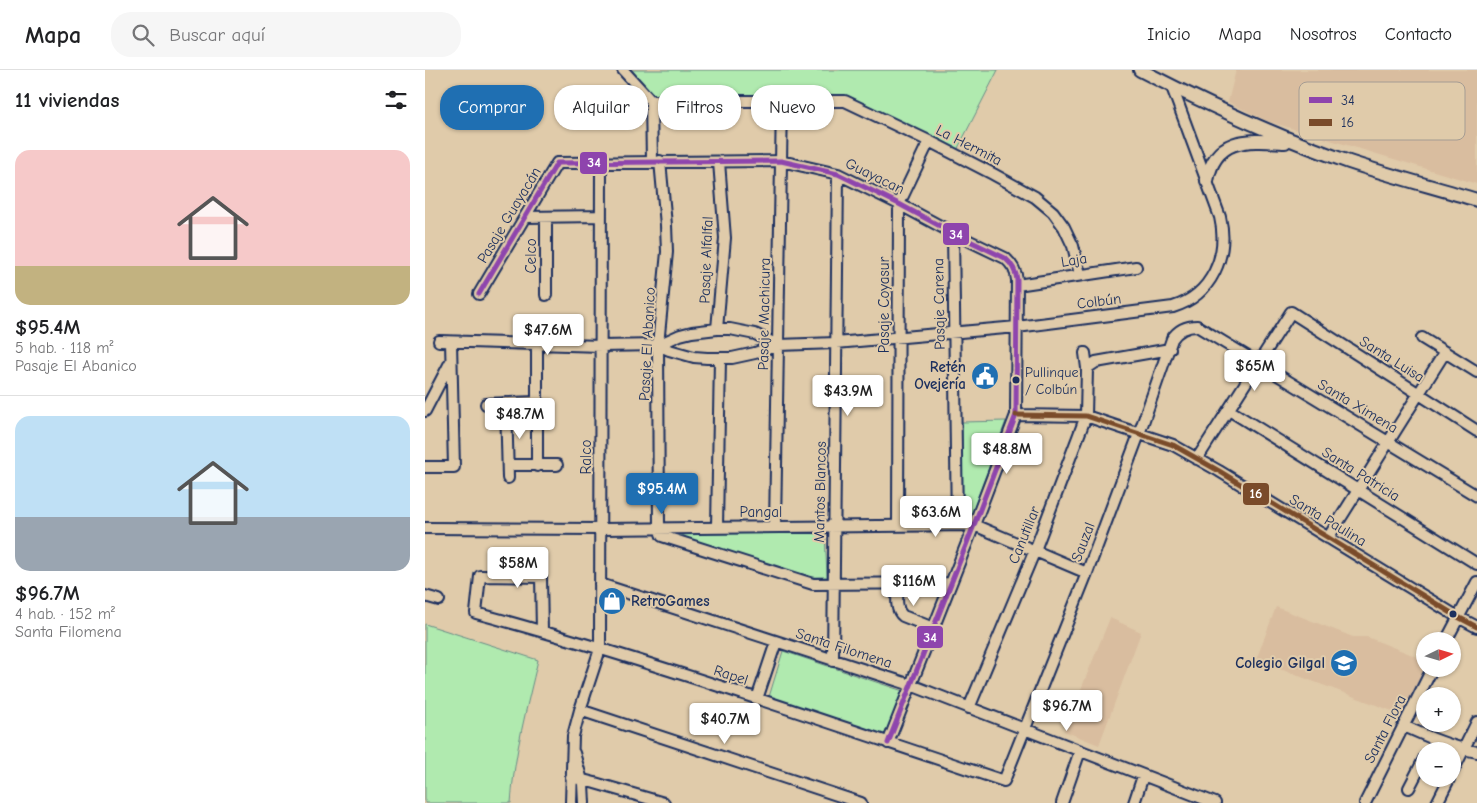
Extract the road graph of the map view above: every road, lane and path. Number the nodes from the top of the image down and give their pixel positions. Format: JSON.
{"nodes":[{"id":1,"x":623,"y":70,"type":"edge"},
{"id":2,"x":1140,"y":70,"type":"edge"},
{"id":3,"x":1172,"y":87,"type":"junction"},
{"id":4,"x":651,"y":101,"type":"junction"},
{"id":5,"x":751,"y":102,"type":"edge"},
{"id":6,"x":834,"y":102,"type":"edge"},
{"id":7,"x":782,"y":130,"type":"edge"},
{"id":8,"x":929,"y":141,"type":"junction"},
{"id":9,"x":1295,"y":142,"type":"junction"},
{"id":10,"x":656,"y":161,"type":"junction"},
{"id":11,"x":781,"y":161,"type":"junction"},
{"id":12,"x":601,"y":162,"type":"junction"},
{"id":13,"x":719,"y":162,"type":"junction"},
{"id":14,"x":838,"y":174,"type":"junction"},
{"id":15,"x":1207,"y":181,"type":"junction"},
{"id":16,"x":1477,"y":200,"type":"edge"},
{"id":17,"x":899,"y":204,"type":"junction"},
{"id":18,"x":545,"y":216,"type":"junction"},
{"id":19,"x":601,"y":216,"type":"junction"},
{"id":20,"x":525,"y":217,"type":"junction"},
{"id":21,"x":953,"y":233,"type":"junction"},
{"id":22,"x":1136,"y":267,"type":"dead end"},
{"id":23,"x":1080,"y":274,"type":"junction"},
{"id":24,"x":1017,"y":285,"type":"junction"},
{"id":25,"x":479,"y":294,"type":"dead end"},
{"id":26,"x":545,"y":295,"type":"dead end"},
{"id":27,"x":1197,"y":326,"type":"joint"},
{"id":28,"x":1017,"y":327,"type":"junction"},
{"id":29,"x":717,"y":329,"type":"junction"},
{"id":30,"x":954,"y":332,"type":"junction"},
{"id":31,"x":899,"y":337,"type":"junction"},
{"id":32,"x":1422,"y":338,"type":"dead end"},
{"id":33,"x":439,"y":341,"type":"dead end"},
{"id":34,"x":451,"y":342,"type":"junction"},
{"id":35,"x":836,"y":343,"type":"junction"},
{"id":36,"x":537,"y":344,"type":"junction"},
{"id":37,"x":658,"y":345,"type":"junction"},
{"id":38,"x":778,"y":345,"type":"junction"},
{"id":39,"x":601,"y":346,"type":"junction"},
{"id":40,"x":1170,"y":348,"type":"junction"},
{"id":41,"x":1445,"y":352,"type":"junction"},
{"id":42,"x":1085,"y":353,"type":"dead end"},
{"id":43,"x":719,"y":358,"type":"junction"},
{"id":44,"x":452,"y":359,"type":"junction"},
{"id":45,"x":1259,"y":363,"type":"junction"},
{"id":46,"x":1087,"y":368,"type":"junction"},
{"id":47,"x":1477,"y":372,"type":"edge"},
{"id":48,"x":1419,"y":394,"type":"junction"},
{"id":49,"x":537,"y":402,"type":"junction"},
{"id":50,"x":506,"y":403,"type":"junction"},
{"id":51,"x":486,"y":404,"type":"dead end"},
{"id":52,"x":1229,"y":410,"type":"junction"},
{"id":53,"x":425,"y":411,"type":"edge"},
{"id":54,"x":1016,"y":415,"type":"junction"},
{"id":55,"x":1086,"y":416,"type":"junction"},
{"id":56,"x":1477,"y":431,"type":"edge"},
{"id":57,"x":1139,"y":434,"type":"junction"},
{"id":58,"x":1389,"y":442,"type":"junction"},
{"id":59,"x":1197,"y":459,"type":"junction"},
{"id":60,"x":508,"y":465,"type":"junction"},
{"id":61,"x":557,"y":465,"type":"dead end"},
{"id":62,"x":537,"y":466,"type":"junction"},
{"id":63,"x":425,"y":467,"type":"edge"},
{"id":64,"x":508,"y":478,"type":"dead end"},
{"id":65,"x":1359,"y":491,"type":"junction"},
{"id":66,"x":1477,"y":496,"type":"edge"},
{"id":67,"x":957,"y":525,"type":"junction"},
{"id":68,"x":974,"y":525,"type":"junction"},
{"id":69,"x":775,"y":526,"type":"junction"},
{"id":70,"x":834,"y":526,"type":"junction"},
{"id":71,"x":898,"y":526,"type":"junction"},
{"id":72,"x":717,"y":527,"type":"junction"},
{"id":73,"x":425,"y":528,"type":"edge"},
{"id":74,"x":659,"y":528,"type":"junction"},
{"id":75,"x":601,"y":529,"type":"junction"},
{"id":76,"x":1328,"y":538,"type":"junction"},
{"id":77,"x":1035,"y":550,"type":"junction"},
{"id":78,"x":1477,"y":564,"type":"edge"},
{"id":79,"x":1087,"y":573,"type":"junction"},
{"id":80,"x":1477,"y":582,"type":"edge"},
{"id":81,"x":951,"y":583,"type":"junction"},
{"id":82,"x":600,"y":584,"type":"junction"},
{"id":83,"x":834,"y":584,"type":"junction"},
{"id":84,"x":898,"y":584,"type":"junction"},
{"id":85,"x":425,"y":596,"type":"edge"},
{"id":86,"x":439,"y":600,"type":"dead end"},
{"id":87,"x":1458,"y":617,"type":"junction"},
{"id":88,"x":1477,"y":627,"type":"edge"},
{"id":89,"x":933,"y":628,"type":"junction"},
{"id":90,"x":542,"y":631,"type":"junction"},
{"id":91,"x":1450,"y":632,"type":"edge"},
{"id":92,"x":776,"y":642,"type":"junction"},
{"id":93,"x":600,"y":649,"type":"junction"},
{"id":94,"x":833,"y":660,"type":"junction"},
{"id":95,"x":1428,"y":678,"type":"edge"},
{"id":96,"x":911,"y":686,"type":"junction"},
{"id":97,"x":757,"y":699,"type":"junction"},
{"id":98,"x":969,"y":708,"type":"junction"},
{"id":99,"x":580,"y":710,"type":"junction"},
{"id":100,"x":1477,"y":722,"type":"edge"},
{"id":101,"x":1404,"y":726,"type":"junction"},
{"id":102,"x":1025,"y":730,"type":"junction"},
{"id":103,"x":1433,"y":740,"type":"joint"},
{"id":104,"x":888,"y":742,"type":"junction"},
{"id":105,"x":572,"y":747,"type":"junction"},
{"id":106,"x":1463,"y":750,"type":"junction"},
{"id":107,"x":1080,"y":751,"type":"junction"},
{"id":108,"x":1477,"y":752,"type":"edge"},
{"id":109,"x":1461,"y":754,"type":"edge"},
{"id":110,"x":1416,"y":774,"type":"edge"},
{"id":111,"x":1143,"y":776,"type":"junction"},
{"id":112,"x":571,"y":777,"type":"junction"},
{"id":113,"x":582,"y":779,"type":"junction"},
{"id":114,"x":1003,"y":781,"type":"joint"},
{"id":115,"x":1445,"y":787,"type":"edge"},
{"id":116,"x":1409,"y":788,"type":"dead end"},
{"id":117,"x":840,"y":800,"type":"edge"},
{"id":118,"x":1201,"y":801,"type":"edge"},
{"id":119,"x":571,"y":803,"type":"edge"},
{"id":120,"x":584,"y":803,"type":"edge"},
{"id":121,"x":664,"y":803,"type":"edge"},
{"id":122,"x":861,"y":803,"type":"edge"},
{"id":123,"x":1062,"y":803,"type":"edge"},
{"id":124,"x":1134,"y":803,"type":"edge"},
{"id":125,"x":1215,"y":803,"type":"edge"},
{"id":126,"x":1365,"y":803,"type":"edge"},
{"id":127,"x":1437,"y":803,"type":"edge"}],
"edges":[{"from":1,"to":4,"type":"street"},
{"from":2,"to":3,"type":"street"},
{"from":3,"to":9,"type":"street"},
{"from":3,"to":15,"type":"street","name":"Colbún"},
{"from":4,"to":5,"type":"street","name":"La Hermita"},
{"from":4,"to":10,"type":"street"},
{"from":6,"to":8,"type":"street","name":"La Hermita"},
{"from":7,"to":11,"type":"street","name":"Pasaje Machicura"},
{"from":8,"to":17,"type":"street"},
{"from":8,"to":23,"type":"street","name":"La Hermita"},
{"from":9,"to":15,"type":"street"},
{"from":9,"to":16,"type":"street"},
{"from":10,"to":12,"type":"street","name":"Guayacan"},
{"from":10,"to":13,"type":"street","name":"Guayacan"},
{"from":10,"to":37,"type":"street","name":"Pasaje El Abanico"},
{"from":11,"to":13,"type":"street","name":"Guayacan"},
{"from":11,"to":14,"type":"street","name":"Guayacan"},
{"from":11,"to":38,"type":"street","name":"Pasaje Machicura"},
{"from":12,"to":19,"type":"street","name":"Ralco"},
{"from":12,"to":20,"type":"street","name":"Pasaje Guayacán"},
{"from":13,"to":29,"type":"street","name":"Pasaje Alfalfal"},
{"from":14,"to":17,"type":"street","name":"Guayacan"},
{"from":14,"to":35,"type":"street","name":"Mantos Blancos"},
{"from":15,"to":28,"type":"street","name":"Colbún"},
{"from":17,"to":21,"type":"street","name":"Guayacan"},
{"from":17,"to":31,"type":"street","name":"Pasaje Coyasur"},
{"from":18,"to":19,"type":"street"},
{"from":18,"to":20,"type":"street"},
{"from":18,"to":26,"type":"street","name":"Celco"},
{"from":19,"to":39,"type":"street","name":"Ralco"},
{"from":20,"to":25,"type":"street","name":"Pasaje Guayacán"},
{"from":21,"to":24,"type":"street","name":"Guayacan"},
{"from":21,"to":30,"type":"street","name":"Pasaje Carena"},
{"from":22,"to":23,"type":"street","name":"Laja"},
{"from":23,"to":24,"type":"street","name":"Laja"},
{"from":24,"to":28,"type":"street","name":"Guayacan"},
{"from":27,"to":40,"type":"street","name":"Sauzal"},
{"from":27,"to":45,"type":"street","name":"Santa Ximena"},
{"from":28,"to":30,"type":"street","name":"Colbún"},
{"from":28,"to":54,"type":"street","name":"Guayacan"},
{"from":29,"to":37,"type":"street","name":"Colbún"},
{"from":29,"to":38,"type":"street","name":"Colbún"},
{"from":30,"to":31,"type":"street","name":"Colbún"},
{"from":30,"to":67,"type":"street","name":"Pasaje Carena"},
{"from":31,"to":35,"type":"street","name":"Colbún"},
{"from":31,"to":71,"type":"street","name":"Pasaje Coyasur"},
{"from":32,"to":41,"type":"street"},
{"from":33,"to":34,"type":"street","name":"Colbún"},
{"from":34,"to":36,"type":"street","name":"Colbún"},
{"from":34,"to":44,"type":"street"},
{"from":35,"to":38,"type":"street","name":"Colbún"},
{"from":35,"to":70,"type":"street","name":"Mantos Blancos"},
{"from":36,"to":39,"type":"street","name":"Colbún"},
{"from":36,"to":49,"type":"street"},
{"from":37,"to":39,"type":"street","name":"Colbún"},
{"from":37,"to":43,"type":"street","name":"Colbún"},
{"from":37,"to":74,"type":"street","name":"Pasaje El Abanico"},
{"from":38,"to":43,"type":"street","name":"Colbún"},
{"from":38,"to":69,"type":"street","name":"Pasaje Machicura"},
{"from":39,"to":75,"type":"street","name":"Ralco"},
{"from":40,"to":46,"type":"street"},
{"from":40,"to":57,"type":"street","name":"Sauzal"},
{"from":41,"to":47,"type":"street"},
{"from":41,"to":48,"type":"street"},
{"from":42,"to":46,"type":"street","name":"Canutillar"},
{"from":43,"to":72,"type":"street"},
{"from":44,"to":53,"type":"street"},
{"from":44,"to":63,"type":"street"},
{"from":45,"to":48,"type":"street","name":"Santa Luisa"},
{"from":45,"to":52,"type":"street"},
{"from":45,"to":58,"type":"street","name":"Santa Ximena"},
{"from":46,"to":55,"type":"street","name":"Canutillar"},
{"from":48,"to":56,"type":"street","name":"Santa Luisa"},
{"from":48,"to":58,"type":"street"},
{"from":49,"to":50,"type":"street"},
{"from":49,"to":62,"type":"street"},
{"from":50,"to":51,"type":"street"},
{"from":50,"to":60,"type":"street"},
{"from":52,"to":59,"type":"street"},
{"from":52,"to":65,"type":"street","name":"Santa Patricia"},
{"from":54,"to":55,"type":"street","name":"Santa Paulina"},
{"from":54,"to":68,"type":"street"},
{"from":55,"to":57,"type":"street","name":"Santa Paulina"},
{"from":55,"to":77,"type":"street","name":"Canutillar"},
{"from":57,"to":59,"type":"street","name":"Santa Paulina"},
{"from":57,"to":79,"type":"street","name":"Sauzal"},
{"from":58,"to":65,"type":"street"},
{"from":58,"to":66,"type":"street","name":"Santa Ximena"},
{"from":59,"to":76,"type":"street","name":"Santa Paulina"},
{"from":60,"to":62,"type":"street"},
{"from":60,"to":64,"type":"street"},
{"from":61,"to":62,"type":"street"},
{"from":65,"to":76,"type":"street"},
{"from":65,"to":78,"type":"street","name":"Santa Patricia"},
{"from":67,"to":68,"type":"street","name":"Pangal"},
{"from":67,"to":71,"type":"street","name":"Pangal"},
{"from":68,"to":77,"type":"street","name":"Pangal"},
{"from":68,"to":81,"type":"street"},
{"from":69,"to":70,"type":"street","name":"Pangal"},
{"from":69,"to":72,"type":"street","name":"Pangal"},
{"from":70,"to":71,"type":"street","name":"Pangal"},
{"from":70,"to":83,"type":"street","name":"Mantos Blancos"},
{"from":72,"to":74,"type":"street","name":"Pangal"},
{"from":73,"to":75,"type":"street","name":"Pangal"},
{"from":74,"to":75,"type":"street","name":"Pangal"},
{"from":74,"to":83,"type":"street"},
{"from":75,"to":82,"type":"street","name":"Ralco"},
{"from":76,"to":87,"type":"street","name":"Santa Paulina"},
{"from":77,"to":79,"type":"street","name":"Pangal"},
{"from":77,"to":98,"type":"street","name":"Canutillar"},
{"from":79,"to":102,"type":"street","name":"Sauzal"},
{"from":80,"to":87,"type":"street"},
{"from":81,"to":84,"type":"street"},
{"from":81,"to":89,"type":"street"},
{"from":82,"to":92,"type":"street","name":"Santa Filomena"},
{"from":82,"to":93,"type":"street","name":"Ralco"},
{"from":83,"to":84,"type":"street"},
{"from":83,"to":94,"type":"street","name":"Mantos Blancos"},
{"from":84,"to":89,"type":"street"},
{"from":85,"to":86,"type":"street"},
{"from":87,"to":88,"type":"street","name":"Santa Paulina"},
{"from":87,"to":91,"type":"street"},
{"from":89,"to":96,"type":"street"},
{"from":90,"to":90,"type":"street","name":"Rapel"},
{"from":90,"to":93,"type":"street","name":"Rapel"},
{"from":92,"to":94,"type":"street","name":"Santa Filomena"},
{"from":92,"to":97,"type":"street"},
{"from":93,"to":97,"type":"street","name":"Rapel"},
{"from":93,"to":99,"type":"street","name":"Ralco"},
{"from":94,"to":96,"type":"street","name":"Santa Filomena"},
{"from":95,"to":101,"type":"street","name":"Santa Flora"},
{"from":96,"to":98,"type":"street","name":"Santa Filomena"},
{"from":96,"to":104,"type":"street"},
{"from":97,"to":104,"type":"street","name":"Rapel"},
{"from":98,"to":102,"type":"street","name":"Santa Filomena"},
{"from":99,"to":105,"type":"street","name":"Ralco"},
{"from":99,"to":117,"type":"street"},
{"from":100,"to":106,"type":"street"},
{"from":101,"to":103,"type":"street"},
{"from":101,"to":126,"type":"street","name":"Santa Flora"},
{"from":102,"to":107,"type":"street","name":"Santa Filomena"},
{"from":102,"to":114,"type":"street","name":"Sauzal"},
{"from":103,"to":106,"type":"street"},
{"from":104,"to":114,"type":"street","name":"Rapel"},
{"from":105,"to":112,"type":"street","name":"Ralco"},
{"from":105,"to":113,"type":"street","name":"Ralco"},
{"from":106,"to":108,"type":"street"},
{"from":106,"to":109,"type":"street"},
{"from":107,"to":111,"type":"street","name":"Santa Filomena"},
{"from":107,"to":123,"type":"street"},
{"from":110,"to":116,"type":"street"},
{"from":111,"to":118,"type":"street","name":"Santa Filomena"},
{"from":111,"to":124,"type":"street"},
{"from":112,"to":113,"type":"street"},
{"from":112,"to":119,"type":"street","name":"Ralco"},
{"from":113,"to":120,"type":"street","name":"Ralco"},
{"from":113,"to":121,"type":"street"},
{"from":115,"to":127,"type":"street"},
{"from":117,"to":122,"type":"street"},
{"from":118,"to":125,"type":"street","name":"Santa Filomena"}]}
